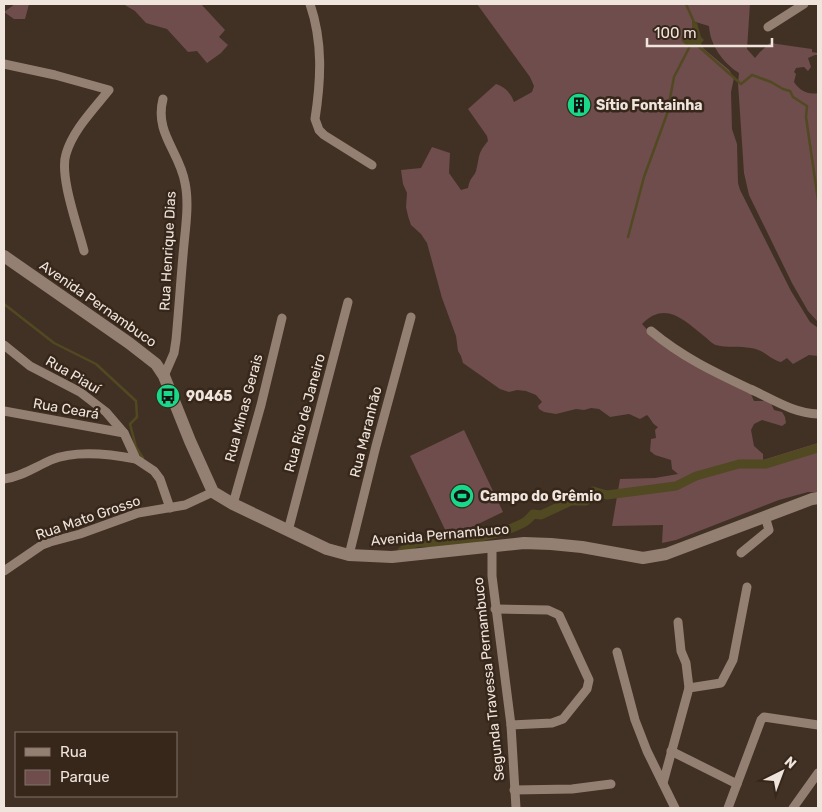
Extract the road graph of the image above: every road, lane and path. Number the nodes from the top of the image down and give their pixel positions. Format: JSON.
{"nodes":[{"id":1,"x":310,"y":4,"type":"edge"},
{"id":2,"x":804,"y":4,"type":"edge"},
{"id":3,"x":768,"y":27,"type":"dead end"},
{"id":4,"x":4,"y":64,"type":"edge"},
{"id":5,"x":163,"y":99,"type":"dead end"},
{"id":6,"x":372,"y":165,"type":"dead end"},
{"id":7,"x":84,"y":251,"type":"dead end"},
{"id":8,"x":4,"y":256,"type":"edge"},
{"id":9,"x":348,"y":302,"type":"dead end"},
{"id":10,"x":411,"y":316,"type":"dead end"},
{"id":11,"x":282,"y":318,"type":"dead end"},
{"id":12,"x":651,"y":331,"type":"dead end"},
{"id":13,"x":4,"y":345,"type":"edge"},
{"id":14,"x":164,"y":376,"type":"junction"},
{"id":15,"x":4,"y":412,"type":"edge"},
{"id":16,"x":818,"y":414,"type":"edge"},
{"id":17,"x":124,"y":433,"type":"junction"},
{"id":18,"x":136,"y":459,"type":"junction"},
{"id":19,"x":4,"y":479,"type":"edge"},
{"id":20,"x":213,"y":492,"type":"junction"},
{"id":21,"x":818,"y":498,"type":"edge"},
{"id":22,"x":232,"y":504,"type":"junction"},
{"id":23,"x":170,"y":508,"type":"junction"},
{"id":24,"x":765,"y":516,"type":"junction"},
{"id":25,"x":288,"y":531,"type":"junction"},
{"id":26,"x":492,"y":547,"type":"junction"},
{"id":27,"x":740,"y":553,"type":"dead end"},
{"id":28,"x":349,"y":555,"type":"junction"},
{"id":29,"x":4,"y":571,"type":"edge"},
{"id":30,"x":747,"y":587,"type":"dead end"},
{"id":31,"x":495,"y":609,"type":"junction"},
{"id":32,"x":678,"y":622,"type":"dead end"},
{"id":33,"x":617,"y":652,"type":"dead end"},
{"id":34,"x":689,"y":688,"type":"junction"},
{"id":35,"x":510,"y":725,"type":"junction"},
{"id":36,"x":818,"y":725,"type":"edge"},
{"id":37,"x":671,"y":751,"type":"junction"},
{"id":38,"x":818,"y":773,"type":"edge"},
{"id":39,"x":662,"y":783,"type":"junction"},
{"id":40,"x":611,"y":784,"type":"dead end"},
{"id":41,"x":737,"y":784,"type":"junction"},
{"id":42,"x":514,"y":790,"type":"junction"},
{"id":43,"x":516,"y":808,"type":"edge"},
{"id":44,"x":675,"y":808,"type":"edge"},
{"id":45,"x":728,"y":808,"type":"edge"},
{"id":46,"x":793,"y":808,"type":"edge"}],
"edges":[{"from":1,"to":6,"type":"street"},
{"from":2,"to":3,"type":"street"},
{"from":4,"to":7,"type":"street"},
{"from":5,"to":14,"type":"street","name":"Rua Henrique Dias"},
{"from":8,"to":14,"type":"street","name":"Avenida Pernambuco"},
{"from":9,"to":25,"type":"street","name":"Rua Rio de Janeiro"},
{"from":10,"to":28,"type":"street","name":"Rua Maranhão"},
{"from":11,"to":22,"type":"street","name":"Rua Minas Gerais"},
{"from":12,"to":16,"type":"street"},
{"from":13,"to":17,"type":"street","name":"Rua Piauí"},
{"from":14,"to":20,"type":"street","name":"Avenida Pernambuco"},
{"from":15,"to":17,"type":"street","name":"Rua Ceará"},
{"from":17,"to":18,"type":"street","name":"Rua Piauí"},
{"from":18,"to":19,"type":"street"},
{"from":18,"to":23,"type":"street","name":"Rua Piauí"},
{"from":20,"to":22,"type":"street","name":"Avenida Pernambuco"},
{"from":20,"to":23,"type":"street","name":"Rua Mato Grosso"},
{"from":21,"to":24,"type":"street","name":"Avenida Pernambuco"},
{"from":22,"to":25,"type":"street","name":"Avenida Pernambuco"},
{"from":23,"to":29,"type":"street","name":"Rua Mato Grosso"},
{"from":24,"to":26,"type":"street","name":"Avenida Pernambuco"},
{"from":24,"to":27,"type":"street"},
{"from":25,"to":28,"type":"street","name":"Avenida Pernambuco"},
{"from":26,"to":28,"type":"street","name":"Avenida Pernambuco"},
{"from":26,"to":31,"type":"street","name":"Segunda Travessa Pernambuco"},
{"from":30,"to":34,"type":"street"},
{"from":31,"to":35,"type":"street","name":"Segunda Travessa Pernambuco"},
{"from":31,"to":35,"type":"street"},
{"from":32,"to":34,"type":"street"},
{"from":33,"to":39,"type":"street"},
{"from":34,"to":37,"type":"street"},
{"from":35,"to":42,"type":"street","name":"Segunda Travessa Pernambuco"},
{"from":36,"to":41,"type":"street"},
{"from":37,"to":39,"type":"street"},
{"from":37,"to":41,"type":"street"},
{"from":38,"to":46,"type":"street"},
{"from":39,"to":44,"type":"street"},
{"from":40,"to":42,"type":"street"},
{"from":41,"to":45,"type":"street"},
{"from":42,"to":43,"type":"street","name":"Segunda Travessa Pernambuco"}]}
